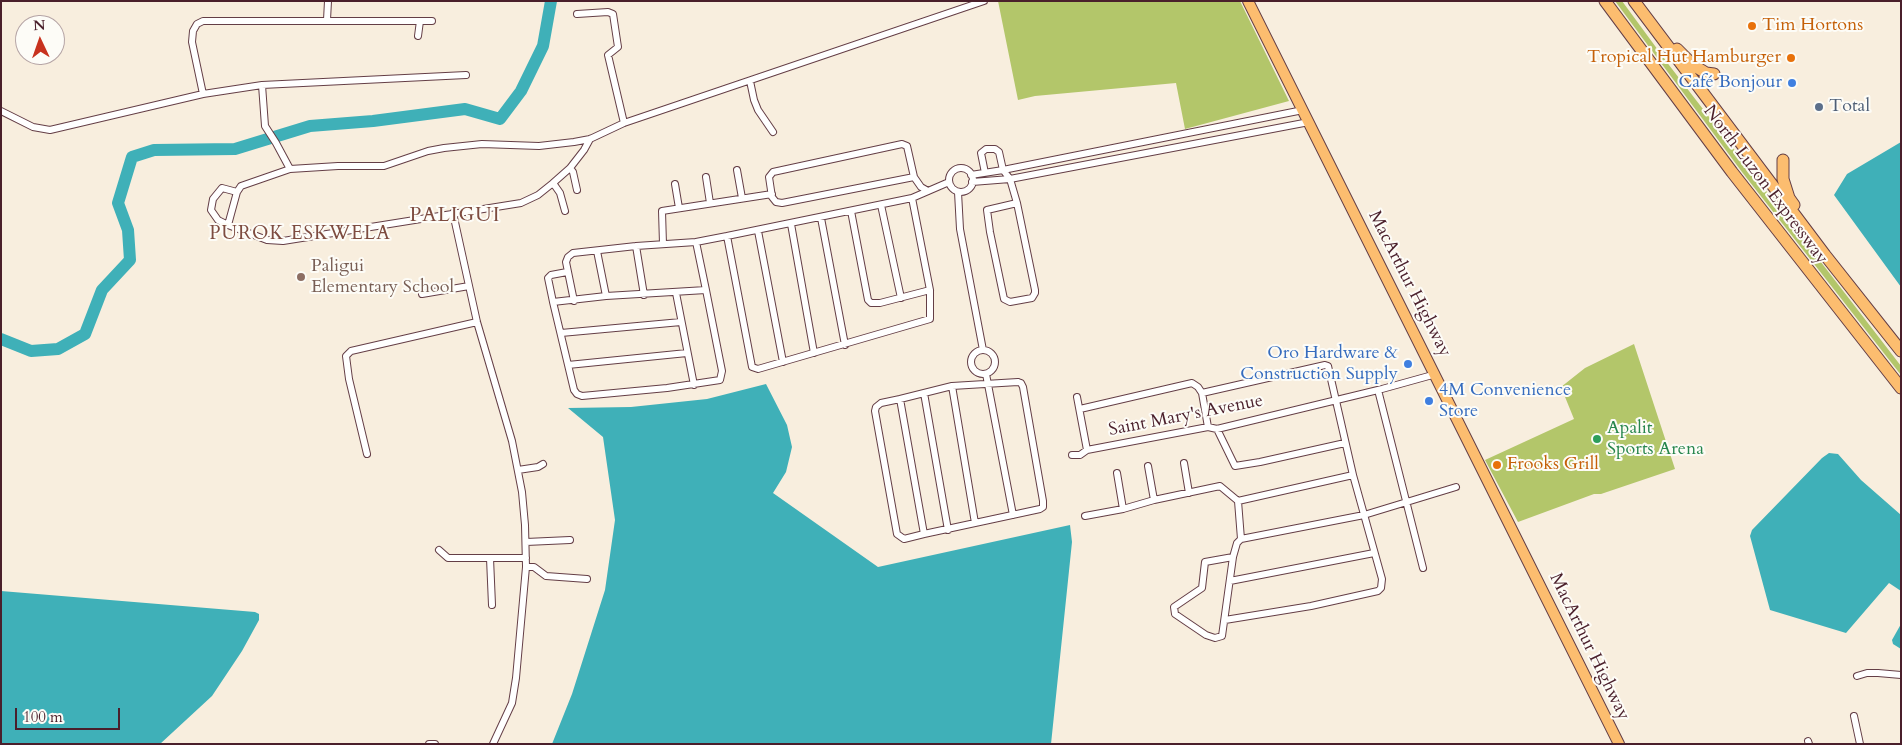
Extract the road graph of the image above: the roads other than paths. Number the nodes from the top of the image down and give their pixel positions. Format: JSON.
{"nodes":[{"id":1,"x":328,"y":1,"type":"edge"},
{"id":2,"x":984,"y":1,"type":"edge"},
{"id":3,"x":1248,"y":1,"type":"edge"},
{"id":4,"x":1605,"y":1,"type":"edge"},
{"id":5,"x":1634,"y":1,"type":"edge"},
{"id":6,"x":577,"y":14,"type":"dead end"},
{"id":7,"x":327,"y":20,"type":"junction"},
{"id":8,"x":420,"y":21,"type":"junction"},
{"id":9,"x":432,"y":21,"type":"dead end"},
{"id":10,"x":1649,"y":22,"type":"junction"},
{"id":11,"x":418,"y":36,"type":"dead end"},
{"id":12,"x":1714,"y":74,"type":"dead end"},
{"id":13,"x":466,"y":75,"type":"dead end"},
{"id":14,"x":750,"y":81,"type":"junction"},
{"id":15,"x":262,"y":85,"type":"junction"},
{"id":16,"x":204,"y":94,"type":"junction"},
{"id":17,"x":1303,"y":110,"type":"junction"},
{"id":18,"x":1,"y":111,"type":"edge"},
{"id":19,"x":1282,"y":114,"type":"junction"},
{"id":20,"x":1243,"y":122,"type":"junction"},
{"id":21,"x":1309,"y":122,"type":"junction"},
{"id":22,"x":624,"y":123,"type":"junction"},
{"id":23,"x":1286,"y":127,"type":"junction"},
{"id":24,"x":773,"y":132,"type":"dead end"},
{"id":25,"x":1247,"y":134,"type":"junction"},
{"id":26,"x":590,"y":139,"type":"junction"},
{"id":27,"x":1148,"y":141,"type":"junction"},
{"id":28,"x":1150,"y":152,"type":"junction"},
{"id":29,"x":1783,"y":160,"type":"dead end"},
{"id":30,"x":570,"y":168,"type":"junction"},
{"id":31,"x":290,"y":169,"type":"junction"},
{"id":32,"x":737,"y":170,"type":"dead end"},
{"id":33,"x":1003,"y":170,"type":"junction"},
{"id":34,"x":985,"y":173,"type":"junction"},
{"id":35,"x":971,"y":175,"type":"junction"},
{"id":36,"x":914,"y":176,"type":"junction"},
{"id":37,"x":706,"y":177,"type":"dead end"},
{"id":38,"x":1010,"y":179,"type":"junction"},
{"id":39,"x":949,"y":182,"type":"junction"},
{"id":40,"x":972,"y":182,"type":"junction"},
{"id":41,"x":553,"y":183,"type":"junction"},
{"id":42,"x":675,"y":184,"type":"dead end"},
{"id":43,"x":577,"y":190,"type":"dead end"},
{"id":44,"x":928,"y":191,"type":"junction"},
{"id":45,"x":237,"y":192,"type":"junction"},
{"id":46,"x":958,"y":192,"type":"junction"},
{"id":47,"x":772,"y":194,"type":"junction"},
{"id":48,"x":742,"y":198,"type":"junction"},
{"id":49,"x":912,"y":198,"type":"junction"},
{"id":50,"x":710,"y":203,"type":"junction"},
{"id":51,"x":1017,"y":203,"type":"junction"},
{"id":52,"x":881,"y":205,"type":"junction"},
{"id":53,"x":679,"y":208,"type":"junction"},
{"id":54,"x":565,"y":211,"type":"dead end"},
{"id":55,"x":851,"y":211,"type":"junction"},
{"id":56,"x":453,"y":213,"type":"junction"},
{"id":57,"x":821,"y":218,"type":"junction"},
{"id":58,"x":791,"y":224,"type":"junction"},
{"id":59,"x":228,"y":225,"type":"junction"},
{"id":60,"x":758,"y":231,"type":"junction"},
{"id":61,"x":727,"y":236,"type":"junction"},
{"id":62,"x":696,"y":242,"type":"junction"},
{"id":63,"x":663,"y":244,"type":"junction"},
{"id":64,"x":636,"y":246,"type":"junction"},
{"id":65,"x":597,"y":251,"type":"junction"},
{"id":66,"x":1825,"y":255,"type":"junction"},
{"id":67,"x":567,"y":272,"type":"junction"},
{"id":68,"x":469,"y":286,"type":"junction"},
{"id":69,"x":706,"y":290,"type":"junction"},
{"id":70,"x":930,"y":290,"type":"junction"},
{"id":71,"x":676,"y":293,"type":"junction"},
{"id":72,"x":422,"y":294,"type":"dead end"},
{"id":73,"x":644,"y":295,"type":"junction"},
{"id":74,"x":606,"y":296,"type":"junction"},
{"id":75,"x":900,"y":298,"type":"junction"},
{"id":76,"x":574,"y":301,"type":"junction"},
{"id":77,"x":553,"y":302,"type":"junction"},
{"id":78,"x":477,"y":322,"type":"junction"},
{"id":79,"x":680,"y":322,"type":"junction"},
{"id":80,"x":562,"y":333,"type":"junction"},
{"id":81,"x":845,"y":345,"type":"junction"},
{"id":82,"x":983,"y":350,"type":"junction"},
{"id":83,"x":1901,"y":351,"type":"edge"},
{"id":84,"x":687,"y":353,"type":"junction"},
{"id":85,"x":814,"y":353,"type":"junction"},
{"id":86,"x":783,"y":362,"type":"junction"},
{"id":87,"x":568,"y":365,"type":"junction"},
{"id":88,"x":986,"y":374,"type":"junction"},
{"id":89,"x":1436,"y":374,"type":"junction"},
{"id":90,"x":694,"y":385,"type":"junction"},
{"id":91,"x":987,"y":385,"type":"junction"},
{"id":92,"x":952,"y":386,"type":"junction"},
{"id":93,"x":1901,"y":388,"type":"edge"},
{"id":94,"x":1378,"y":390,"type":"junction"},
{"id":95,"x":924,"y":393,"type":"junction"},
{"id":96,"x":1202,"y":393,"type":"junction"},
{"id":97,"x":1077,"y":397,"type":"dead end"},
{"id":98,"x":900,"y":400,"type":"junction"},
{"id":99,"x":1336,"y":400,"type":"junction"},
{"id":100,"x":1080,"y":409,"type":"junction"},
{"id":101,"x":1208,"y":427,"type":"junction"},
{"id":102,"x":1217,"y":429,"type":"junction"},
{"id":103,"x":1345,"y":443,"type":"junction"},
{"id":104,"x":1087,"y":450,"type":"junction"},
{"id":105,"x":367,"y":454,"type":"dead end"},
{"id":106,"x":1072,"y":455,"type":"dead end"},
{"id":107,"x":1184,"y":463,"type":"dead end"},
{"id":108,"x":543,"y":464,"type":"dead end"},
{"id":109,"x":1148,"y":466,"type":"dead end"},
{"id":110,"x":518,"y":470,"type":"junction"},
{"id":111,"x":1117,"y":472,"type":"dead end"},
{"id":112,"x":1353,"y":475,"type":"junction"},
{"id":113,"x":1456,"y":487,"type":"dead end"},
{"id":114,"x":1189,"y":493,"type":"junction"},
{"id":115,"x":1154,"y":500,"type":"junction"},
{"id":116,"x":1238,"y":501,"type":"junction"},
{"id":117,"x":1405,"y":502,"type":"junction"},
{"id":118,"x":1124,"y":509,"type":"junction"},
{"id":119,"x":1013,"y":514,"type":"junction"},
{"id":120,"x":1364,"y":515,"type":"junction"},
{"id":121,"x":1085,"y":516,"type":"dead end"},
{"id":122,"x":975,"y":523,"type":"junction"},
{"id":123,"x":948,"y":530,"type":"junction"},
{"id":124,"x":924,"y":534,"type":"junction"},
{"id":125,"x":1241,"y":539,"type":"junction"},
{"id":126,"x":570,"y":540,"type":"dead end"},
{"id":127,"x":526,"y":542,"type":"junction"},
{"id":128,"x":439,"y":550,"type":"dead end"},
{"id":129,"x":1374,"y":553,"type":"junction"},
{"id":130,"x":1233,"y":557,"type":"junction"},
{"id":131,"x":490,"y":558,"type":"junction"},
{"id":132,"x":526,"y":558,"type":"junction"},
{"id":133,"x":526,"y":567,"type":"junction"},
{"id":134,"x":1422,"y":568,"type":"dead end"},
{"id":135,"x":587,"y":579,"type":"dead end"},
{"id":136,"x":1230,"y":581,"type":"junction"},
{"id":137,"x":492,"y":605,"type":"dead end"},
{"id":138,"x":1225,"y":620,"type":"junction"},
{"id":139,"x":1901,"y":675,"type":"edge"},
{"id":140,"x":1857,"y":676,"type":"dead end"},
{"id":141,"x":1854,"y":716,"type":"dead end"},
{"id":142,"x":430,"y":744,"type":"edge"},
{"id":143,"x":435,"y":744,"type":"edge"},
{"id":144,"x":493,"y":744,"type":"edge"},
{"id":145,"x":1619,"y":744,"type":"edge"},
{"id":146,"x":1860,"y":744,"type":"edge"}],
"edges":[{"from":1,"to":7,"type":"street"},
{"from":2,"to":14,"type":"street"},
{"from":3,"to":17,"type":"highway","name":"MacArthur Highway"},
{"from":4,"to":93,"type":"highway","name":"North Luzon Expressway"},
{"from":5,"to":10,"type":"highway","name":"North Luzon Expressway"},
{"from":6,"to":22,"type":"street"},
{"from":7,"to":8,"type":"street"},
{"from":7,"to":16,"type":"street"},
{"from":8,"to":9,"type":"street"},
{"from":8,"to":11,"type":"street"},
{"from":10,"to":12,"type":"highway"},
{"from":10,"to":66,"type":"highway","name":"North Luzon Expressway"},
{"from":13,"to":15,"type":"street"},
{"from":14,"to":22,"type":"street"},
{"from":14,"to":24,"type":"street"},
{"from":15,"to":16,"type":"street"},
{"from":15,"to":31,"type":"street"},
{"from":16,"to":18,"type":"street"},
{"from":17,"to":19,"type":"street"},
{"from":17,"to":21,"type":"highway","name":"MacArthur Highway"},
{"from":19,"to":20,"type":"street"},
{"from":19,"to":23,"type":"street"},
{"from":20,"to":25,"type":"street"},
{"from":20,"to":27,"type":"street"},
{"from":21,"to":23,"type":"street"},
{"from":21,"to":89,"type":"highway","name":"MacArthur Highway"},
{"from":22,"to":26,"type":"street"},
{"from":23,"to":25,"type":"street"},
{"from":25,"to":28,"type":"street"},
{"from":26,"to":30,"type":"street"},
{"from":26,"to":31,"type":"street"},
{"from":27,"to":28,"type":"street"},
{"from":27,"to":33,"type":"street"},
{"from":28,"to":38,"type":"street"},
{"from":29,"to":66,"type":"highway"},
{"from":30,"to":41,"type":"street"},
{"from":30,"to":43,"type":"street"},
{"from":31,"to":45,"type":"street"},
{"from":32,"to":48,"type":"street"},
{"from":33,"to":34,"type":"street"},
{"from":33,"to":34,"type":"street"},
{"from":33,"to":38,"type":"street"},
{"from":34,"to":35,"type":"street"},
{"from":35,"to":39,"type":"street"},
{"from":35,"to":40,"type":"street"},
{"from":36,"to":44,"type":"street"},
{"from":36,"to":47,"type":"street"},
{"from":36,"to":47,"type":"street"},
{"from":37,"to":50,"type":"street"},
{"from":38,"to":40,"type":"street"},
{"from":38,"to":51,"type":"street"},
{"from":39,"to":44,"type":"street"},
{"from":39,"to":46,"type":"street"},
{"from":40,"to":46,"type":"street"},
{"from":41,"to":54,"type":"street"},
{"from":41,"to":56,"type":"street"},
{"from":42,"to":53,"type":"street"},
{"from":44,"to":49,"type":"street"},
{"from":45,"to":59,"type":"street"},
{"from":45,"to":59,"type":"street"},
{"from":46,"to":82,"type":"street"},
{"from":47,"to":48,"type":"street"},
{"from":48,"to":50,"type":"street"},
{"from":49,"to":52,"type":"street"},
{"from":49,"to":70,"type":"street"},
{"from":50,"to":53,"type":"street"},
{"from":51,"to":51,"type":"street"},
{"from":52,"to":55,"type":"street"},
{"from":52,"to":75,"type":"street"},
{"from":53,"to":63,"type":"street"},
{"from":55,"to":57,"type":"street"},
{"from":55,"to":75,"type":"street"},
{"from":56,"to":59,"type":"street"},
{"from":56,"to":68,"type":"street"},
{"from":57,"to":58,"type":"street"},
{"from":57,"to":81,"type":"street"},
{"from":58,"to":60,"type":"street"},
{"from":58,"to":85,"type":"street"},
{"from":60,"to":61,"type":"street"},
{"from":60,"to":86,"type":"street"},
{"from":61,"to":62,"type":"street"},
{"from":61,"to":86,"type":"street"},
{"from":62,"to":63,"type":"street"},
{"from":62,"to":69,"type":"street"},
{"from":63,"to":64,"type":"street"},
{"from":64,"to":65,"type":"street"},
{"from":64,"to":73,"type":"street"},
{"from":65,"to":67,"type":"street"},
{"from":65,"to":74,"type":"street"},
{"from":66,"to":83,"type":"highway","name":"North Luzon Expressway"},
{"from":67,"to":76,"type":"street"},
{"from":67,"to":77,"type":"street"},
{"from":68,"to":72,"type":"street"},
{"from":68,"to":78,"type":"street"},
{"from":69,"to":71,"type":"street"},
{"from":69,"to":90,"type":"street"},
{"from":70,"to":75,"type":"street"},
{"from":70,"to":81,"type":"street"},
{"from":71,"to":73,"type":"street"},
{"from":71,"to":79,"type":"street"},
{"from":73,"to":74,"type":"street"},
{"from":74,"to":76,"type":"street"},
{"from":76,"to":77,"type":"street"},
{"from":77,"to":80,"type":"street"},
{"from":78,"to":105,"type":"street"},
{"from":78,"to":110,"type":"street"},
{"from":79,"to":80,"type":"street"},
{"from":79,"to":84,"type":"street"},
{"from":80,"to":87,"type":"street"},
{"from":81,"to":85,"type":"street"},
{"from":82,"to":88,"type":"street"},
{"from":82,"to":88,"type":"street"},
{"from":84,"to":87,"type":"street"},
{"from":84,"to":90,"type":"street"},
{"from":85,"to":86,"type":"street"},
{"from":87,"to":90,"type":"street"},
{"from":88,"to":91,"type":"street"},
{"from":89,"to":94,"type":"street","name":"Saint Mary's Avenue"},
{"from":89,"to":145,"type":"highway","name":"MacArthur Highway"},
{"from":91,"to":92,"type":"street"},
{"from":91,"to":119,"type":"street"},
{"from":91,"to":119,"type":"street"},
{"from":92,"to":95,"type":"street"},
{"from":92,"to":122,"type":"street"},
{"from":94,"to":99,"type":"street","name":"Saint Mary's Avenue"},
{"from":94,"to":117,"type":"street"},
{"from":95,"to":98,"type":"street"},
{"from":95,"to":123,"type":"street"},
{"from":96,"to":99,"type":"street"},
{"from":96,"to":100,"type":"street"},
{"from":96,"to":101,"type":"street"},
{"from":97,"to":100,"type":"street"},
{"from":98,"to":124,"type":"street"},
{"from":98,"to":124,"type":"street"},
{"from":99,"to":102,"type":"street","name":"Saint Mary's Avenue"},
{"from":99,"to":103,"type":"street"},
{"from":100,"to":104,"type":"street"},
{"from":101,"to":102,"type":"street","name":"Saint Mary's Avenue"},
{"from":101,"to":104,"type":"street","name":"Saint Mary's Avenue"},
{"from":102,"to":103,"type":"street"},
{"from":103,"to":112,"type":"street"},
{"from":104,"to":106,"type":"street","name":"Saint Mary's Avenue"},
{"from":107,"to":114,"type":"street"},
{"from":108,"to":110,"type":"street"},
{"from":109,"to":115,"type":"street"},
{"from":110,"to":127,"type":"street"},
{"from":111,"to":118,"type":"street"},
{"from":112,"to":116,"type":"street"},
{"from":112,"to":120,"type":"street"},
{"from":113,"to":117,"type":"street"},
{"from":114,"to":115,"type":"street"},
{"from":114,"to":116,"type":"street"},
{"from":115,"to":118,"type":"street"},
{"from":116,"to":125,"type":"street"},
{"from":117,"to":120,"type":"street"},
{"from":117,"to":134,"type":"street"},
{"from":118,"to":121,"type":"street"},
{"from":119,"to":122,"type":"street"},
{"from":120,"to":125,"type":"street"},
{"from":120,"to":129,"type":"street"},
{"from":122,"to":123,"type":"street"},
{"from":123,"to":124,"type":"street"},
{"from":125,"to":130,"type":"street"},
{"from":126,"to":127,"type":"street"},
{"from":127,"to":132,"type":"street"},
{"from":128,"to":131,"type":"street"},
{"from":129,"to":136,"type":"street"},
{"from":129,"to":138,"type":"street"},
{"from":130,"to":136,"type":"street"},
{"from":130,"to":138,"type":"street"},
{"from":131,"to":132,"type":"street"},
{"from":131,"to":137,"type":"street"},
{"from":132,"to":133,"type":"street"},
{"from":133,"to":135,"type":"street"},
{"from":133,"to":144,"type":"street"},
{"from":136,"to":138,"type":"street"},
{"from":139,"to":140,"type":"street"},
{"from":141,"to":146,"type":"street"},
{"from":142,"to":143,"type":"street"}]}
